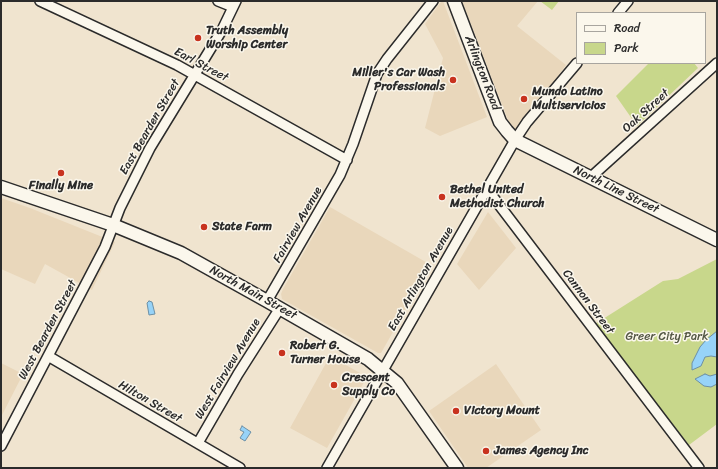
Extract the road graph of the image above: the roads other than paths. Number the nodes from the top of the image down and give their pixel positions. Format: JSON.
{"nodes":[{"id":1,"x":40,"y":1,"type":"edge"},
{"id":2,"x":218,"y":1,"type":"edge"},
{"id":3,"x":433,"y":1,"type":"edge"},
{"id":4,"x":454,"y":1,"type":"edge"},
{"id":5,"x":628,"y":1,"type":"edge"},
{"id":6,"x":235,"y":4,"type":"edge"},
{"id":7,"x":619,"y":12,"type":"edge"},
{"id":8,"x":576,"y":63,"type":"edge"},
{"id":9,"x":717,"y":63,"type":"edge"},
{"id":10,"x":713,"y":72,"type":"edge"},
{"id":11,"x":194,"y":74,"type":"junction"},
{"id":12,"x":515,"y":140,"type":"junction"},
{"id":13,"x":347,"y":160,"type":"junction"},
{"id":14,"x":591,"y":177,"type":"junction"},
{"id":15,"x":1,"y":187,"type":"edge"},
{"id":16,"x":487,"y":189,"type":"junction"},
{"id":17,"x":113,"y":225,"type":"junction"},
{"id":18,"x":717,"y":240,"type":"edge"},
{"id":19,"x":267,"y":301,"type":"junction"},
{"id":20,"x":280,"y":308,"type":"junction"},
{"id":21,"x":48,"y":356,"type":"junction"},
{"id":22,"x":383,"y":371,"type":"junction"},
{"id":23,"x":198,"y":443,"type":"junction"},
{"id":24,"x":1,"y":446,"type":"edge"},
{"id":25,"x":240,"y":468,"type":"edge"},
{"id":26,"x":327,"y":468,"type":"edge"},
{"id":27,"x":456,"y":468,"type":"edge"},
{"id":28,"x":700,"y":468,"type":"edge"}],
"edges":[{"from":1,"to":11,"type":"street","name":"Earl Street"},
{"from":2,"to":6,"type":"street"},
{"from":3,"to":13,"type":"street","name":"Fairview Avenue"},
{"from":4,"to":12,"type":"main road","name":"Arlington Road"},
{"from":5,"to":7,"type":"street"},
{"from":6,"to":11,"type":"street","name":"East Bearden Street"},
{"from":8,"to":12,"type":"street","name":"East Arlington Avenue"},
{"from":9,"to":10,"type":"street","name":"Oak Street"},
{"from":10,"to":14,"type":"street","name":"Oak Street"},
{"from":11,"to":13,"type":"street","name":"Earl Street"},
{"from":11,"to":17,"type":"street","name":"East Bearden Street"},
{"from":12,"to":14,"type":"main road","name":"North Line Street"},
{"from":12,"to":16,"type":"street","name":"East Arlington Avenue"},
{"from":13,"to":19,"type":"street","name":"Fairview Avenue"},
{"from":14,"to":18,"type":"main road","name":"North Line Street"},
{"from":15,"to":17,"type":"main road","name":"North Main Street"},
{"from":16,"to":22,"type":"street","name":"East Arlington Avenue"},
{"from":16,"to":28,"type":"street","name":"Cannon Street"},
{"from":17,"to":19,"type":"main road","name":"North Main Street"},
{"from":17,"to":21,"type":"street","name":"West Bearden Street"},
{"from":19,"to":20,"type":"main road","name":"North Main Street"},
{"from":20,"to":22,"type":"main road","name":"North Main Street"},
{"from":20,"to":23,"type":"street","name":"West Fairview Avenue"},
{"from":21,"to":23,"type":"street","name":"Hilton Street"},
{"from":21,"to":24,"type":"street","name":"West Bearden Street"},
{"from":22,"to":26,"type":"street","name":"East Arlington Avenue"},
{"from":22,"to":27,"type":"main road","name":"North Main Street"},
{"from":23,"to":25,"type":"street","name":"Hilton Street"}]}
